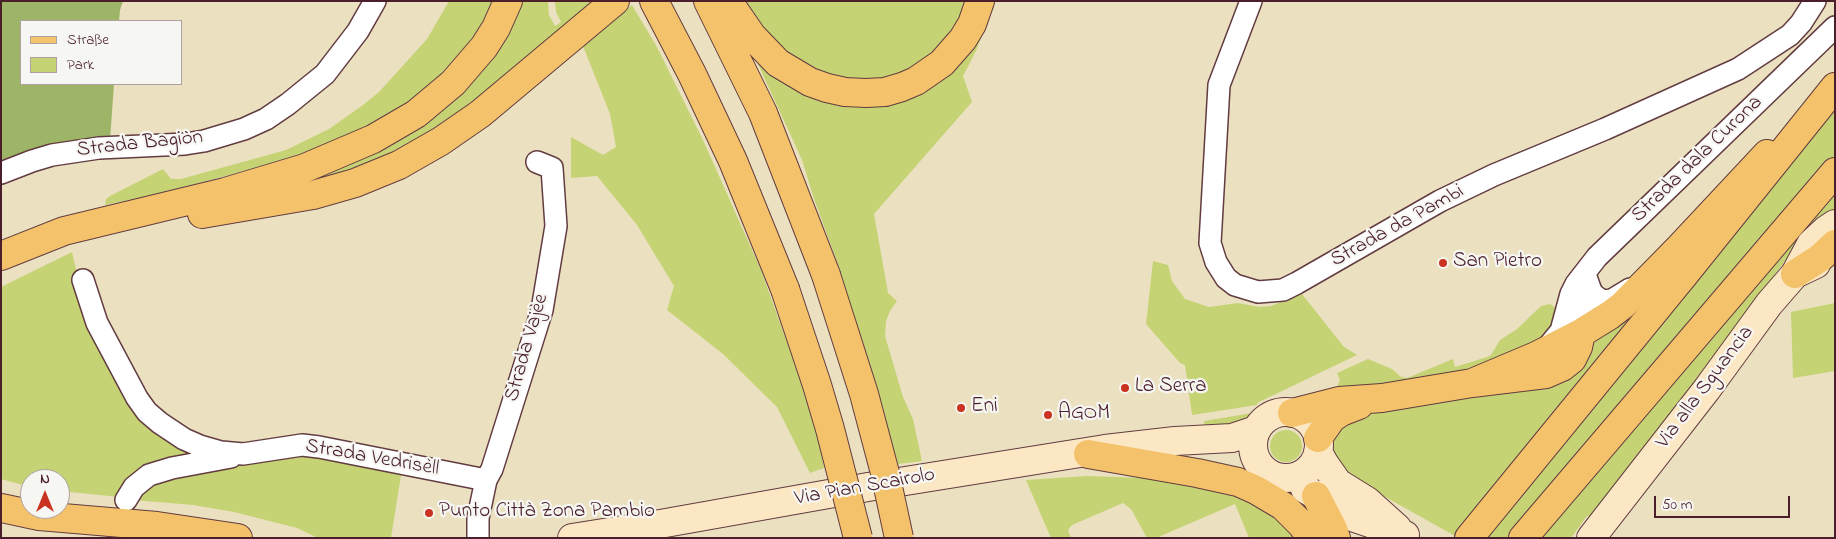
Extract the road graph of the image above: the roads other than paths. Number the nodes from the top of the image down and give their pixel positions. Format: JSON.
{"nodes":[{"id":1,"x":375,"y":1,"type":"edge"},
{"id":2,"x":508,"y":1,"type":"edge"},
{"id":3,"x":615,"y":1,"type":"edge"},
{"id":4,"x":708,"y":1,"type":"edge"},
{"id":5,"x":728,"y":1,"type":"edge"},
{"id":6,"x":980,"y":1,"type":"edge"},
{"id":7,"x":1251,"y":1,"type":"edge"},
{"id":8,"x":1815,"y":1,"type":"edge"},
{"id":9,"x":655,"y":4,"type":"edge"},
{"id":10,"x":1835,"y":27,"type":"edge"},
{"id":11,"x":1835,"y":82,"type":"edge"},
{"id":12,"x":1835,"y":87,"type":"edge"},
{"id":13,"x":538,"y":162,"type":"dead end"},
{"id":14,"x":1835,"y":172,"type":"edge"},
{"id":15,"x":1,"y":173,"type":"edge"},
{"id":16,"x":110,"y":221,"type":"junction"},
{"id":17,"x":1835,"y":224,"type":"edge"},
{"id":18,"x":1835,"y":244,"type":"edge"},
{"id":19,"x":1835,"y":254,"type":"edge"},
{"id":20,"x":1,"y":256,"type":"edge"},
{"id":21,"x":1588,"y":271,"type":"junction"},
{"id":22,"x":1796,"y":274,"type":"junction"},
{"id":23,"x":1648,"y":279,"type":"junction"},
{"id":24,"x":83,"y":280,"type":"dead end"},
{"id":25,"x":1581,"y":333,"type":"junction"},
{"id":26,"x":1536,"y":356,"type":"junction"},
{"id":27,"x":1472,"y":383,"type":"junction"},
{"id":28,"x":1382,"y":398,"type":"junction"},
{"id":29,"x":1292,"y":413,"type":"junction"},
{"id":30,"x":1256,"y":430,"type":"junction"},
{"id":31,"x":1318,"y":445,"type":"junction"},
{"id":32,"x":244,"y":454,"type":"junction"},
{"id":33,"x":1080,"y":454,"type":"junction"},
{"id":34,"x":1256,"y":459,"type":"junction"},
{"id":35,"x":1285,"y":478,"type":"junction"},
{"id":36,"x":486,"y":480,"type":"junction"},
{"id":37,"x":1316,"y":496,"type":"junction"},
{"id":38,"x":126,"y":500,"type":"dead end"},
{"id":39,"x":1,"y":508,"type":"edge"},
{"id":40,"x":660,"y":524,"type":"junction"},
{"id":41,"x":1408,"y":536,"type":"edge"},
{"id":42,"x":238,"y":538,"type":"edge"},
{"id":43,"x":478,"y":538,"type":"edge"},
{"id":44,"x":572,"y":538,"type":"edge"},
{"id":45,"x":626,"y":538,"type":"edge"},
{"id":46,"x":858,"y":538,"type":"edge"},
{"id":47,"x":899,"y":538,"type":"edge"},
{"id":48,"x":1310,"y":538,"type":"edge"},
{"id":49,"x":1336,"y":538,"type":"edge"},
{"id":50,"x":1469,"y":538,"type":"edge"},
{"id":51,"x":1523,"y":538,"type":"edge"},
{"id":52,"x":1591,"y":538,"type":"edge"}],
"edges":[{"from":1,"to":15,"type":"street","name":"Strada Bagiòn"},
{"from":2,"to":16,"type":"main road"},
{"from":3,"to":16,"type":"main road"},
{"from":4,"to":47,"type":"main road","bridge":true},
{"from":5,"to":6,"type":"main road"},
{"from":7,"to":8,"type":"street","name":"Strada da Pambi"},
{"from":9,"to":46,"type":"main road","bridge":true},
{"from":10,"to":21,"type":"street","name":"Strada dala Curona"},
{"from":11,"to":23,"type":"main road"},
{"from":12,"to":50,"type":"main road"},
{"from":13,"to":36,"type":"street","name":"Strada Vajèe"},
{"from":14,"to":51,"type":"main road"},
{"from":16,"to":20,"type":"main road"},
{"from":17,"to":22,"type":"main road"},
{"from":18,"to":22,"type":"main road"},
{"from":19,"to":22,"type":"main road","name":"Via alla Sguancia"},
{"from":21,"to":23,"type":"street"},
{"from":21,"to":25,"type":"street"},
{"from":21,"to":26,"type":"street","name":"Strada dala Curona"},
{"from":22,"to":52,"type":"main road","name":"Via alla Sguancia"},
{"from":23,"to":25,"type":"main road"},
{"from":24,"to":32,"type":"street","name":"Strada Vedrisèll"},
{"from":25,"to":26,"type":"main road"},
{"from":25,"to":27,"type":"main road"},
{"from":26,"to":27,"type":"main road"},
{"from":27,"to":28,"type":"main road"},
{"from":28,"to":29,"type":"main road"},
{"from":28,"to":31,"type":"main road"},
{"from":29,"to":30,"type":"main road"},
{"from":29,"to":31,"type":"main road"},
{"from":30,"to":33,"type":"main road","name":"Via Pian Scairolo"},
{"from":30,"to":34,"type":"main road"},
{"from":31,"to":35,"type":"main road"},
{"from":31,"to":41,"type":"main road"},
{"from":32,"to":36,"type":"street","name":"Strada Vedrisèll"},
{"from":32,"to":38,"type":"street"},
{"from":33,"to":34,"type":"main road","name":"Via Pian Scairolo"},
{"from":33,"to":40,"type":"main road","name":"Via Pian Scairolo"},
{"from":33,"to":48,"type":"main road"},
{"from":34,"to":35,"type":"main road"},
{"from":35,"to":37,"type":"main road"},
{"from":36,"to":43,"type":"street","name":"Strada Vajèe"},
{"from":37,"to":41,"type":"main road"},
{"from":37,"to":49,"type":"main road"},
{"from":39,"to":42,"type":"main road"},
{"from":40,"to":44,"type":"main road","name":"Via Pian Scairolo"},
{"from":40,"to":45,"type":"main road","name":"Via Pian Scairolo"}]}
